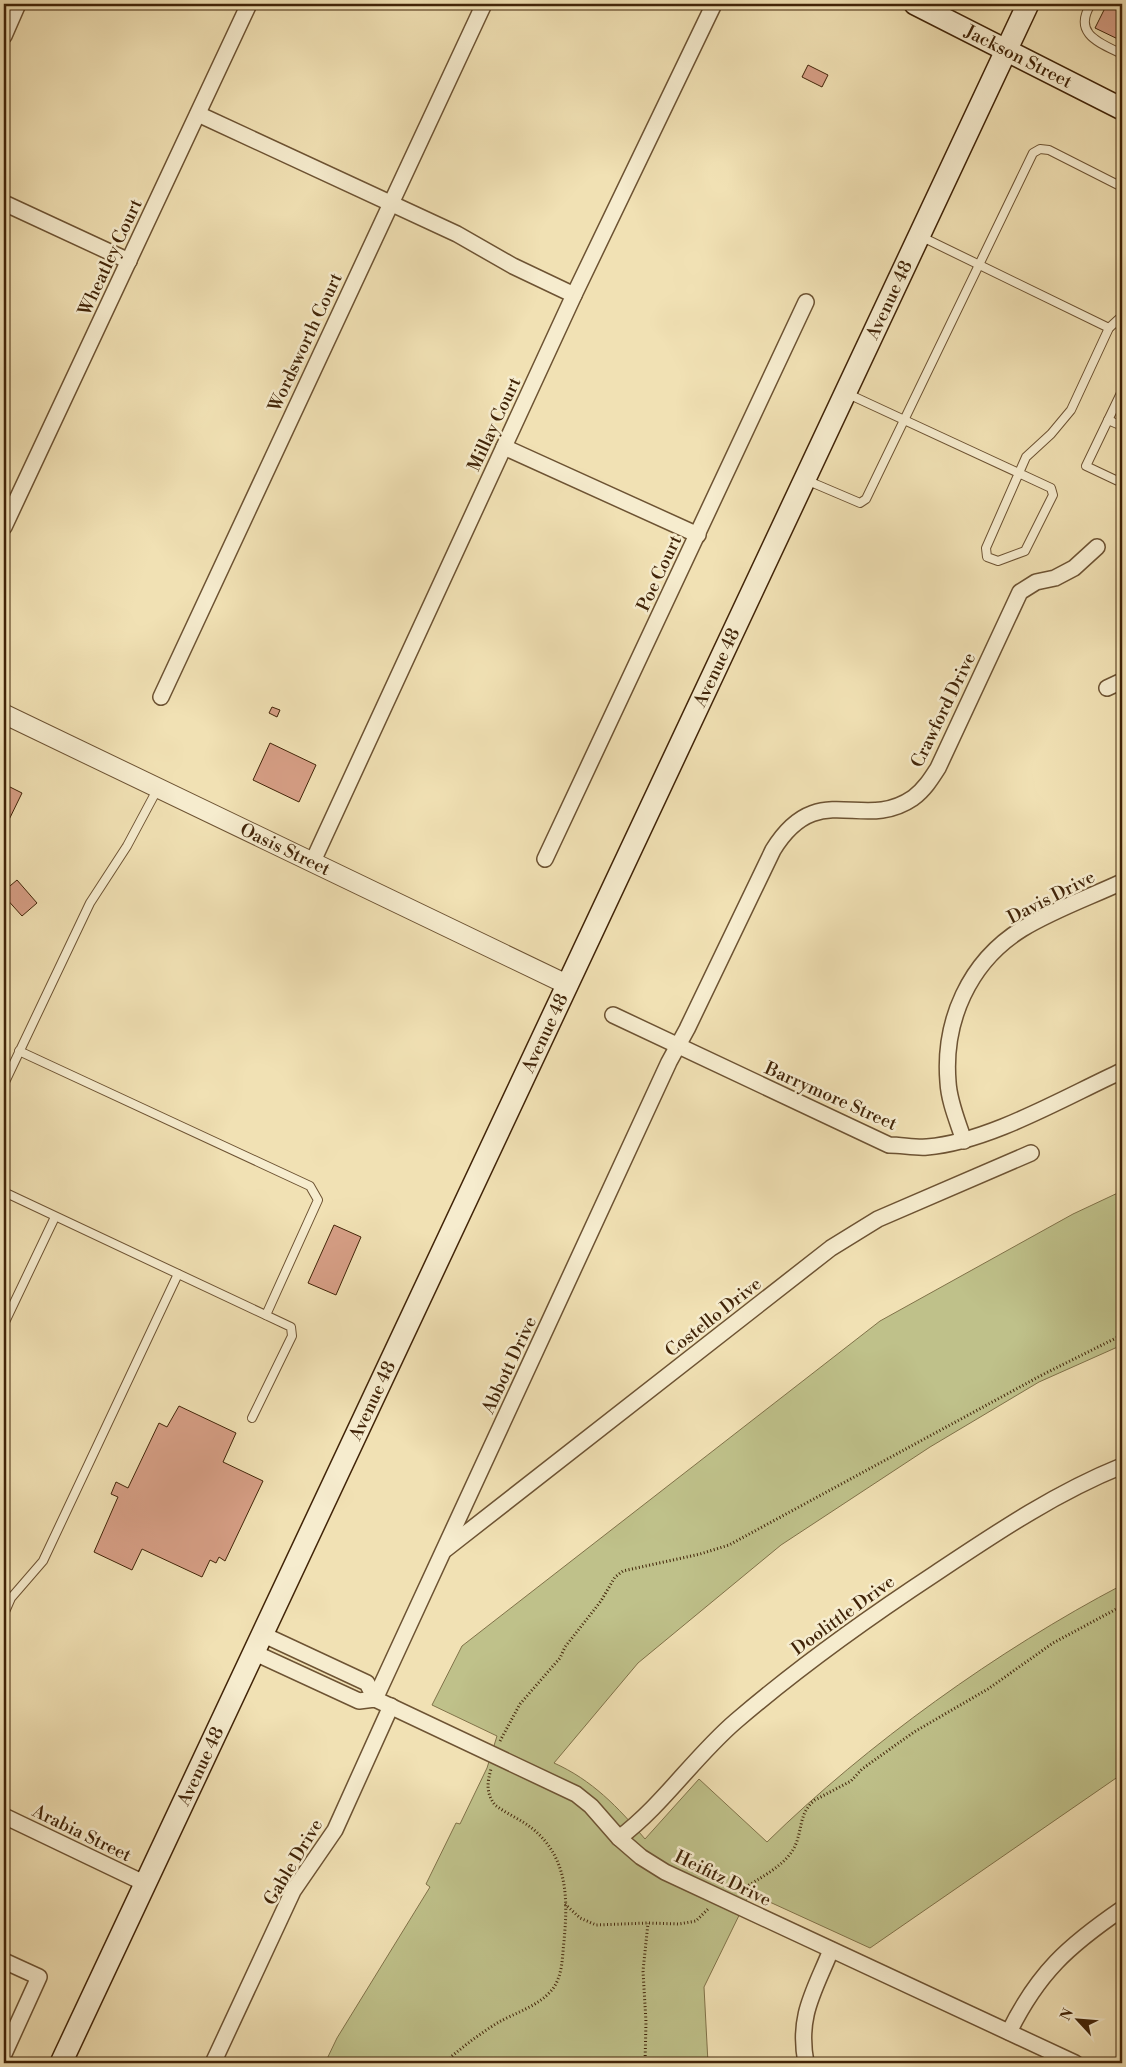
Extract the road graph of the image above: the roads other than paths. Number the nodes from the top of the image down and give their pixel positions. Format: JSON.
{"nodes":[{"id":1,"x":18,"y":4,"type":"edge"},
{"id":2,"x":250,"y":4,"type":"edge"},
{"id":3,"x":484,"y":4,"type":"edge"},
{"id":4,"x":714,"y":4,"type":"edge"},
{"id":5,"x":915,"y":4,"type":"edge"},
{"id":6,"x":1028,"y":4,"type":"edge"},
{"id":7,"x":1091,"y":4,"type":"edge"},
{"id":8,"x":4,"y":36,"type":"edge"},
{"id":9,"x":1007,"y":50,"type":"junction"},
{"id":10,"x":1122,"y":54,"type":"edge"},
{"id":11,"x":1122,"y":109,"type":"edge"},
{"id":12,"x":198,"y":114,"type":"junction"},
{"id":13,"x":1122,"y":187,"type":"edge"},
{"id":14,"x":391,"y":202,"type":"junction"},
{"id":15,"x":4,"y":203,"type":"edge"},
{"id":16,"x":920,"y":236,"type":"junction"},
{"id":17,"x":129,"y":261,"type":"junction"},
{"id":18,"x":979,"y":265,"type":"junction"},
{"id":19,"x":574,"y":295,"type":"junction"},
{"id":20,"x":806,"y":302,"type":"dead end"},
{"id":21,"x":1122,"y":316,"type":"edge"},
{"id":22,"x":1109,"y":328,"type":"junction"},
{"id":23,"x":1122,"y":391,"type":"edge"},
{"id":24,"x":846,"y":394,"type":"junction"},
{"id":25,"x":1108,"y":420,"type":"junction"},
{"id":26,"x":905,"y":421,"type":"junction"},
{"id":27,"x":1122,"y":426,"type":"edge"},
{"id":28,"x":504,"y":447,"type":"junction"},
{"id":29,"x":1019,"y":474,"type":"junction"},
{"id":30,"x":806,"y":480,"type":"junction"},
{"id":31,"x":1122,"y":483,"type":"edge"},
{"id":32,"x":4,"y":527,"type":"edge"},
{"id":33,"x":698,"y":535,"type":"junction"},
{"id":34,"x":1097,"y":547,"type":"dead end"},
{"id":35,"x":1122,"y":681,"type":"edge"},
{"id":36,"x":1107,"y":688,"type":"dead end"},
{"id":37,"x":161,"y":697,"type":"dead end"},
{"id":38,"x":4,"y":714,"type":"edge"},
{"id":39,"x":158,"y":788,"type":"junction"},
{"id":40,"x":545,"y":859,"type":"dead end"},
{"id":41,"x":313,"y":862,"type":"junction"},
{"id":42,"x":1122,"y":882,"type":"edge"},
{"id":43,"x":568,"y":985,"type":"junction"},
{"id":44,"x":613,"y":1015,"type":"dead end"},
{"id":45,"x":677,"y":1046,"type":"junction"},
{"id":46,"x":19,"y":1051,"type":"junction"},
{"id":47,"x":1122,"y":1071,"type":"edge"},
{"id":48,"x":4,"y":1084,"type":"edge"},
{"id":49,"x":964,"y":1141,"type":"junction"},
{"id":50,"x":1031,"y":1153,"type":"dead end"},
{"id":51,"x":4,"y":1192,"type":"edge"},
{"id":52,"x":55,"y":1218,"type":"junction"},
{"id":53,"x":178,"y":1274,"type":"junction"},
{"id":54,"x":7,"y":1310,"type":"edge"},
{"id":55,"x":266,"y":1315,"type":"junction"},
{"id":56,"x":4,"y":1324,"type":"edge"},
{"id":57,"x":252,"y":1418,"type":"dead end"},
{"id":58,"x":1122,"y":1466,"type":"edge"},
{"id":59,"x":443,"y":1552,"type":"junction"},
{"id":60,"x":4,"y":1614,"type":"edge"},
{"id":61,"x":259,"y":1644,"type":"junction"},
{"id":62,"x":323,"y":1673,"type":"junction"},
{"id":63,"x":375,"y":1699,"type":"junction"},
{"id":64,"x":392,"y":1706,"type":"junction"},
{"id":65,"x":4,"y":1816,"type":"edge"},
{"id":66,"x":618,"y":1838,"type":"junction"},
{"id":67,"x":144,"y":1884,"type":"junction"},
{"id":68,"x":1122,"y":1909,"type":"edge"},
{"id":69,"x":831,"y":1950,"type":"junction"},
{"id":70,"x":4,"y":1961,"type":"edge"},
{"id":71,"x":1009,"y":2032,"type":"junction"},
{"id":72,"x":4,"y":2054,"type":"edge"},
{"id":73,"x":61,"y":2063,"type":"edge"},
{"id":74,"x":213,"y":2063,"type":"edge"},
{"id":75,"x":806,"y":2063,"type":"edge"},
{"id":76,"x":1075,"y":2063,"type":"edge"}],
"edges":[{"from":1,"to":8,"type":"street"},
{"from":2,"to":12,"type":"street","name":"Wheatley Court"},
{"from":3,"to":14,"type":"street","name":"Wordsworth Court"},
{"from":4,"to":19,"type":"street","name":"Millay Court"},
{"from":5,"to":9,"type":"main road","name":"Jackson Street"},
{"from":6,"to":9,"type":"main road","name":"Avenue 48"},
{"from":7,"to":10,"type":"lane"},
{"from":9,"to":11,"type":"main road","name":"Jackson Street"},
{"from":9,"to":16,"type":"main road","name":"Avenue 48"},
{"from":12,"to":14,"type":"street"},
{"from":12,"to":17,"type":"street","name":"Wheatley Court"},
{"from":13,"to":18,"type":"lane"},
{"from":14,"to":19,"type":"street"},
{"from":14,"to":37,"type":"street","name":"Wordsworth Court"},
{"from":15,"to":17,"type":"street"},
{"from":16,"to":18,"type":"lane"},
{"from":16,"to":24,"type":"main road","name":"Avenue 48"},
{"from":17,"to":32,"type":"street","name":"Wheatley Court"},
{"from":18,"to":22,"type":"lane"},
{"from":18,"to":26,"type":"lane"},
{"from":19,"to":28,"type":"street","name":"Millay Court"},
{"from":20,"to":33,"type":"street","name":"Poe Court"},
{"from":21,"to":22,"type":"lane"},
{"from":22,"to":29,"type":"lane"},
{"from":23,"to":25,"type":"lane"},
{"from":24,"to":26,"type":"lane"},
{"from":24,"to":30,"type":"main road","name":"Avenue 48"},
{"from":25,"to":27,"type":"lane"},
{"from":25,"to":31,"type":"lane"},
{"from":26,"to":29,"type":"lane"},
{"from":26,"to":30,"type":"lane"},
{"from":28,"to":33,"type":"street"},
{"from":28,"to":41,"type":"street","name":"Millay Court"},
{"from":29,"to":29,"type":"lane"},
{"from":30,"to":43,"type":"main road","name":"Avenue 48"},
{"from":33,"to":40,"type":"street","name":"Poe Court"},
{"from":34,"to":45,"type":"street","name":"Crawford Drive"},
{"from":35,"to":36,"type":"street"},
{"from":38,"to":39,"type":"street","name":"Oasis Street"},
{"from":39,"to":41,"type":"street","name":"Oasis Street"},
{"from":39,"to":46,"type":"lane"},
{"from":41,"to":43,"type":"street","name":"Oasis Street"},
{"from":42,"to":49,"type":"street","name":"Davis Drive"},
{"from":43,"to":61,"type":"main road","name":"Avenue 48"},
{"from":44,"to":45,"type":"street","name":"Barrymore Street"},
{"from":45,"to":49,"type":"street","name":"Barrymore Street"},
{"from":45,"to":59,"type":"street","name":"Abbott Drive"},
{"from":46,"to":48,"type":"lane"},
{"from":46,"to":55,"type":"lane"},
{"from":47,"to":49,"type":"street","name":"Barrymore Street"},
{"from":50,"to":59,"type":"street","name":"Costello Drive"},
{"from":51,"to":52,"type":"lane"},
{"from":52,"to":53,"type":"lane"},
{"from":52,"to":54,"type":"lane"},
{"from":53,"to":55,"type":"lane"},
{"from":53,"to":60,"type":"lane"},
{"from":54,"to":56,"type":"lane"},
{"from":55,"to":57,"type":"lane"},
{"from":58,"to":66,"type":"street","name":"Doolittle Drive"},
{"from":59,"to":63,"type":"street","name":"Abbott Drive"},
{"from":61,"to":62,"type":"street"},
{"from":61,"to":62,"type":"street"},
{"from":61,"to":67,"type":"main road","name":"Avenue 48"},
{"from":62,"to":63,"type":"street"},
{"from":63,"to":64,"type":"street","name":"Heifitz Drive"},
{"from":64,"to":66,"type":"street","name":"Heifitz Drive"},
{"from":64,"to":74,"type":"street","name":"Gable Drive"},
{"from":65,"to":67,"type":"street","name":"Arabia Street"},
{"from":66,"to":69,"type":"street","name":"Heifitz Drive"},
{"from":67,"to":73,"type":"main road","name":"Avenue 48"},
{"from":68,"to":71,"type":"street"},
{"from":69,"to":71,"type":"street","name":"Heifitz Drive"},
{"from":69,"to":75,"type":"street"},
{"from":70,"to":72,"type":"street"},
{"from":71,"to":76,"type":"street","name":"Heifitz Drive"}]}
